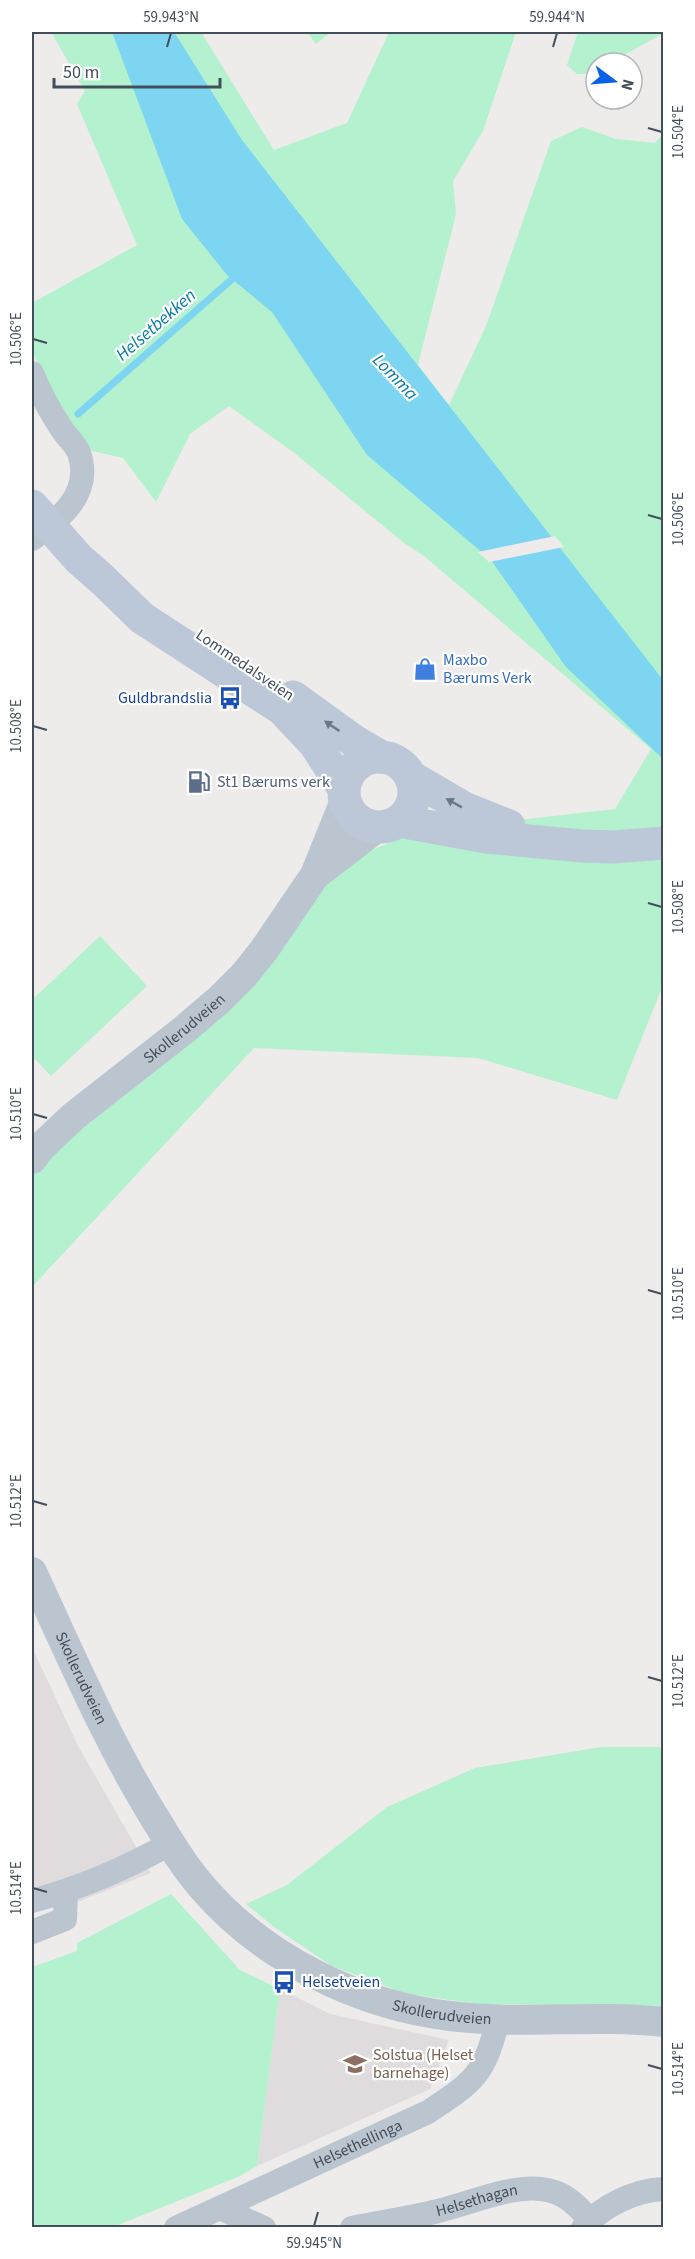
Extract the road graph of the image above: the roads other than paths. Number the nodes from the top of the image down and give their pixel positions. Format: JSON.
{"nodes":[{"id":1,"x":32,"y":374,"type":"edge"},
{"id":2,"x":37,"y":524,"type":"edge"},
{"id":3,"x":103,"y":580,"type":"junction"},
{"id":4,"x":381,"y":757,"type":"junction"},
{"id":5,"x":411,"y":777,"type":"junction"},
{"id":6,"x":344,"y":795,"type":"junction"},
{"id":7,"x":387,"y":825,"type":"junction"},
{"id":8,"x":547,"y":842,"type":"junction"},
{"id":9,"x":663,"y":843,"type":"edge"},
{"id":10,"x":315,"y":875,"type":"junction"},
{"id":11,"x":32,"y":1159,"type":"edge"},
{"id":12,"x":32,"y":1572,"type":"edge"},
{"id":13,"x":171,"y":1843,"type":"junction"},
{"id":14,"x":66,"y":1891,"type":"junction"},
{"id":15,"x":32,"y":1900,"type":"edge"},
{"id":16,"x":32,"y":1932,"type":"edge"},
{"id":17,"x":498,"y":2020,"type":"junction"},
{"id":18,"x":663,"y":2022,"type":"edge"},
{"id":19,"x":663,"y":2189,"type":"edge"},
{"id":20,"x":220,"y":2208,"type":"junction"},
{"id":21,"x":587,"y":2224,"type":"edge"},
{"id":22,"x":176,"y":2228,"type":"edge"},
{"id":23,"x":264,"y":2228,"type":"edge"},
{"id":24,"x":352,"y":2228,"type":"edge"}],
"edges":[{"from":1,"to":2,"type":"street","name":"Lommedalsveien"},
{"from":2,"to":3,"type":"main road","name":"Lommedalsveien"},
{"from":4,"to":3,"type":"main road","name":"Lommedalsveien","one_way":true},
{"from":3,"to":6,"type":"main road","name":"Lommedalsveien"},
{"from":4,"to":5,"type":"main road"},
{"from":4,"to":6,"type":"main road"},
{"from":5,"to":7,"type":"main road"},
{"from":8,"to":5,"type":"main road","one_way":true},
{"from":6,"to":7,"type":"main road"},
{"from":6,"to":10,"type":"street","name":"Skollerudveien"},
{"from":7,"to":8,"type":"main road"},
{"from":7,"to":10,"type":"street","name":"Skollerudveien"},
{"from":8,"to":9,"type":"main road"},
{"from":10,"to":11,"type":"street","name":"Skollerudveien"},
{"from":12,"to":13,"type":"street","name":"Skollerudveien"},
{"from":13,"to":14,"type":"street"},
{"from":13,"to":17,"type":"street","name":"Skollerudveien"},
{"from":14,"to":15,"type":"street"},
{"from":14,"to":16,"type":"street"},
{"from":17,"to":18,"type":"street","name":"Skollerudveien"},
{"from":17,"to":20,"type":"street","name":"Helsethellinga"},
{"from":19,"to":21,"type":"street","name":"Helsethagan"},
{"from":20,"to":22,"type":"street","name":"Helsethellinga"},
{"from":20,"to":23,"type":"street"},
{"from":21,"to":24,"type":"street","name":"Helsethagan"}]}
